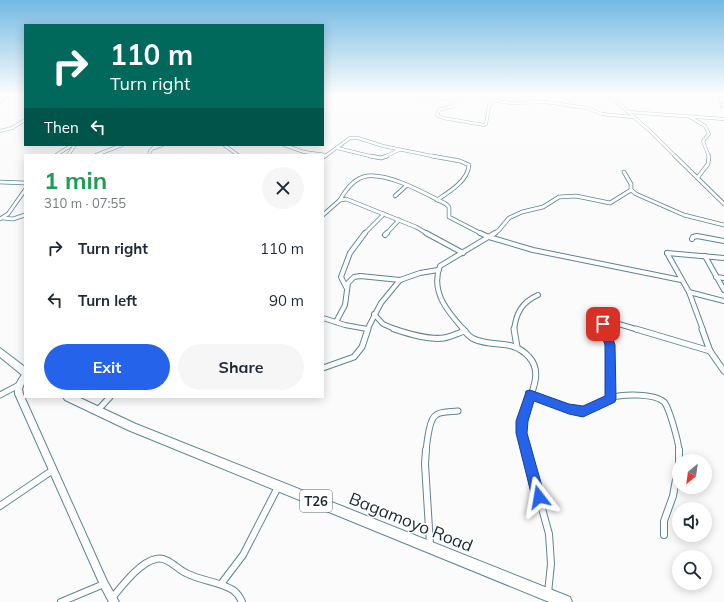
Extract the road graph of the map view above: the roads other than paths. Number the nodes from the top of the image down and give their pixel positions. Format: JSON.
{"nodes":[{"id":1,"x":20,"y":123,"type":"edge"},
{"id":2,"x":471,"y":123,"type":"edge"},
{"id":3,"x":486,"y":123,"type":"edge"},
{"id":4,"x":639,"y":123,"type":"edge"},
{"id":5,"x":700,"y":123,"type":"edge"},
{"id":6,"x":0,"y":131,"type":"edge"},
{"id":7,"x":71,"y":146,"type":"edge"},
{"id":8,"x":119,"y":146,"type":"edge"},
{"id":9,"x":154,"y":146,"type":"edge"},
{"id":10,"x":158,"y":146,"type":"edge"},
{"id":11,"x":225,"y":146,"type":"edge"},
{"id":12,"x":287,"y":146,"type":"edge"},
{"id":13,"x":151,"y":148,"type":"junction"},
{"id":14,"x":337,"y":148,"type":"junction"},
{"id":15,"x":400,"y":150,"type":"junction"},
{"id":16,"x":57,"y":154,"type":"edge"},
{"id":17,"x":99,"y":154,"type":"edge"},
{"id":18,"x":149,"y":154,"type":"edge"},
{"id":19,"x":236,"y":154,"type":"edge"},
{"id":20,"x":319,"y":154,"type":"edge"},
{"id":21,"x":326,"y":155,"type":"edge"},
{"id":22,"x":624,"y":172,"type":"dead end"},
{"id":23,"x":698,"y":177,"type":"junction"},
{"id":24,"x":0,"y":182,"type":"edge"},
{"id":25,"x":24,"y":183,"type":"edge"},
{"id":26,"x":406,"y":186,"type":"junction"},
{"id":27,"x":630,"y":190,"type":"junction"},
{"id":28,"x":24,"y":191,"type":"edge"},
{"id":29,"x":395,"y":196,"type":"dead end"},
{"id":30,"x":340,"y":200,"type":"junction"},
{"id":31,"x":437,"y":200,"type":"junction"},
{"id":32,"x":724,"y":204,"type":"edge"},
{"id":33,"x":324,"y":212,"type":"edge"},
{"id":34,"x":384,"y":214,"type":"junction"},
{"id":35,"x":24,"y":215,"type":"edge"},
{"id":36,"x":1,"y":218,"type":"edge"},
{"id":37,"x":399,"y":220,"type":"junction"},
{"id":38,"x":724,"y":225,"type":"edge"},
{"id":39,"x":385,"y":235,"type":"dead end"},
{"id":40,"x":489,"y":237,"type":"junction"},
{"id":41,"x":692,"y":239,"type":"dead end"},
{"id":42,"x":724,"y":241,"type":"edge"},
{"id":43,"x":463,"y":253,"type":"junction"},
{"id":44,"x":706,"y":256,"type":"junction"},
{"id":45,"x":724,"y":258,"type":"edge"},
{"id":46,"x":438,"y":270,"type":"junction"},
{"id":47,"x":716,"y":277,"type":"junction"},
{"id":48,"x":724,"y":278,"type":"edge"},
{"id":49,"x":400,"y":280,"type":"junction"},
{"id":50,"x":681,"y":280,"type":"junction"},
{"id":51,"x":346,"y":287,"type":"junction"},
{"id":52,"x":724,"y":290,"type":"edge"},
{"id":53,"x":689,"y":292,"type":"junction"},
{"id":54,"x":538,"y":295,"type":"dead end"},
{"id":55,"x":724,"y":301,"type":"edge"},
{"id":56,"x":374,"y":314,"type":"junction"},
{"id":57,"x":324,"y":318,"type":"edge"},
{"id":58,"x":336,"y":322,"type":"junction"},
{"id":59,"x":367,"y":329,"type":"junction"},
{"id":60,"x":464,"y":331,"type":"junction"},
{"id":61,"x":517,"y":348,"type":"junction"},
{"id":62,"x":710,"y":351,"type":"junction"},
{"id":63,"x":0,"y":352,"type":"edge"},
{"id":64,"x":324,"y":368,"type":"edge"},
{"id":65,"x":724,"y":371,"type":"edge"},
{"id":66,"x":24,"y":372,"type":"edge"},
{"id":67,"x":24,"y":375,"type":"edge"},
{"id":68,"x":20,"y":385,"type":"junction"},
{"id":69,"x":0,"y":395,"type":"edge"},
{"id":70,"x":530,"y":395,"type":"junction"},
{"id":71,"x":70,"y":398,"type":"edge"},
{"id":72,"x":109,"y":398,"type":"edge"},
{"id":73,"x":611,"y":398,"type":"junction"},
{"id":74,"x":96,"y":411,"type":"junction"},
{"id":75,"x":458,"y":411,"type":"dead end"},
{"id":76,"x":679,"y":454,"type":"edge"},
{"id":77,"x":53,"y":470,"type":"junction"},
{"id":78,"x":279,"y":485,"type":"junction"},
{"id":79,"x":673,"y":494,"type":"edge"},
{"id":80,"x":0,"y":506,"type":"edge"},
{"id":81,"x":664,"y":535,"type":"dead end"},
{"id":82,"x":430,"y":548,"type":"junction"},
{"id":83,"x":104,"y":584,"type":"junction"},
{"id":84,"x":221,"y":584,"type":"junction"},
{"id":85,"x":548,"y":595,"type":"junction"},
{"id":86,"x":113,"y":600,"type":"edge"},
{"id":87,"x":61,"y":602,"type":"edge"},
{"id":88,"x":242,"y":602,"type":"edge"},
{"id":89,"x":565,"y":602,"type":"edge"}],
"edges":[{"from":1,"to":6,"type":"street"},
{"from":2,"to":3,"type":"street"},
{"from":4,"to":23,"type":"street"},
{"from":5,"to":23,"type":"street"},
{"from":7,"to":16,"type":"street"},
{"from":8,"to":17,"type":"street"},
{"from":9,"to":13,"type":"street"},
{"from":10,"to":13,"type":"street"},
{"from":11,"to":19,"type":"street"},
{"from":12,"to":20,"type":"street"},
{"from":13,"to":18,"type":"street"},
{"from":14,"to":15,"type":"street"},
{"from":14,"to":15,"type":"street"},
{"from":14,"to":21,"type":"street"},
{"from":15,"to":31,"type":"street"},
{"from":22,"to":27,"type":"street"},
{"from":23,"to":32,"type":"street"},
{"from":24,"to":25,"type":"street"},
{"from":26,"to":29,"type":"street"},
{"from":26,"to":30,"type":"street"},
{"from":26,"to":31,"type":"street"},
{"from":27,"to":38,"type":"street"},
{"from":27,"to":40,"type":"street"},
{"from":28,"to":36,"type":"street"},
{"from":30,"to":33,"type":"street"},
{"from":30,"to":34,"type":"street"},
{"from":31,"to":40,"type":"street"},
{"from":34,"to":37,"type":"street"},
{"from":34,"to":51,"type":"street"},
{"from":35,"to":36,"type":"street"},
{"from":37,"to":39,"type":"street"},
{"from":37,"to":43,"type":"street"},
{"from":40,"to":43,"type":"street"},
{"from":40,"to":50,"type":"street"},
{"from":41,"to":42,"type":"street"},
{"from":43,"to":46,"type":"street"},
{"from":44,"to":45,"type":"street"},
{"from":44,"to":47,"type":"street"},
{"from":44,"to":50,"type":"street"},
{"from":46,"to":49,"type":"street"},
{"from":46,"to":60,"type":"street"},
{"from":47,"to":48,"type":"street"},
{"from":47,"to":52,"type":"street"},
{"from":49,"to":51,"type":"street"},
{"from":49,"to":56,"type":"street"},
{"from":50,"to":53,"type":"street"},
{"from":51,"to":58,"type":"street"},
{"from":53,"to":55,"type":"street"},
{"from":53,"to":62,"type":"street"},
{"from":54,"to":61,"type":"street"},
{"from":56,"to":59,"type":"street"},
{"from":56,"to":60,"type":"street"},
{"from":57,"to":58,"type":"street"},
{"from":58,"to":59,"type":"street"},
{"from":59,"to":64,"type":"street"},
{"from":60,"to":61,"type":"street"},
{"from":61,"to":70,"type":"street"},
{"from":62,"to":65,"type":"street"},
{"from":62,"to":73,"type":"street"},
{"from":63,"to":66,"type":"highway"},
{"from":67,"to":68,"type":"street"},
{"from":68,"to":69,"type":"street"},
{"from":68,"to":77,"type":"street"},
{"from":70,"to":73,"type":"street"},
{"from":70,"to":85,"type":"street"},
{"from":71,"to":74,"type":"highway","name":"Bagamoyo Road","number":"T26"},
{"from":72,"to":74,"type":"street"},
{"from":73,"to":76,"type":"street"},
{"from":74,"to":78,"type":"highway","name":"Bagamoyo Road","number":"T26"},
{"from":75,"to":82,"type":"street"},
{"from":77,"to":80,"type":"street"},
{"from":77,"to":83,"type":"street"},
{"from":78,"to":82,"type":"highway","name":"Bagamoyo Road","number":"T26"},
{"from":78,"to":84,"type":"street"},
{"from":79,"to":81,"type":"street"},
{"from":82,"to":85,"type":"highway","name":"Bagamoyo Road","number":"T26"},
{"from":83,"to":86,"type":"street"},
{"from":83,"to":87,"type":"street"},
{"from":84,"to":86,"type":"street"},
{"from":84,"to":88,"type":"street"},
{"from":85,"to":89,"type":"highway","name":"Bagamoyo Road","number":"T26"}]}
